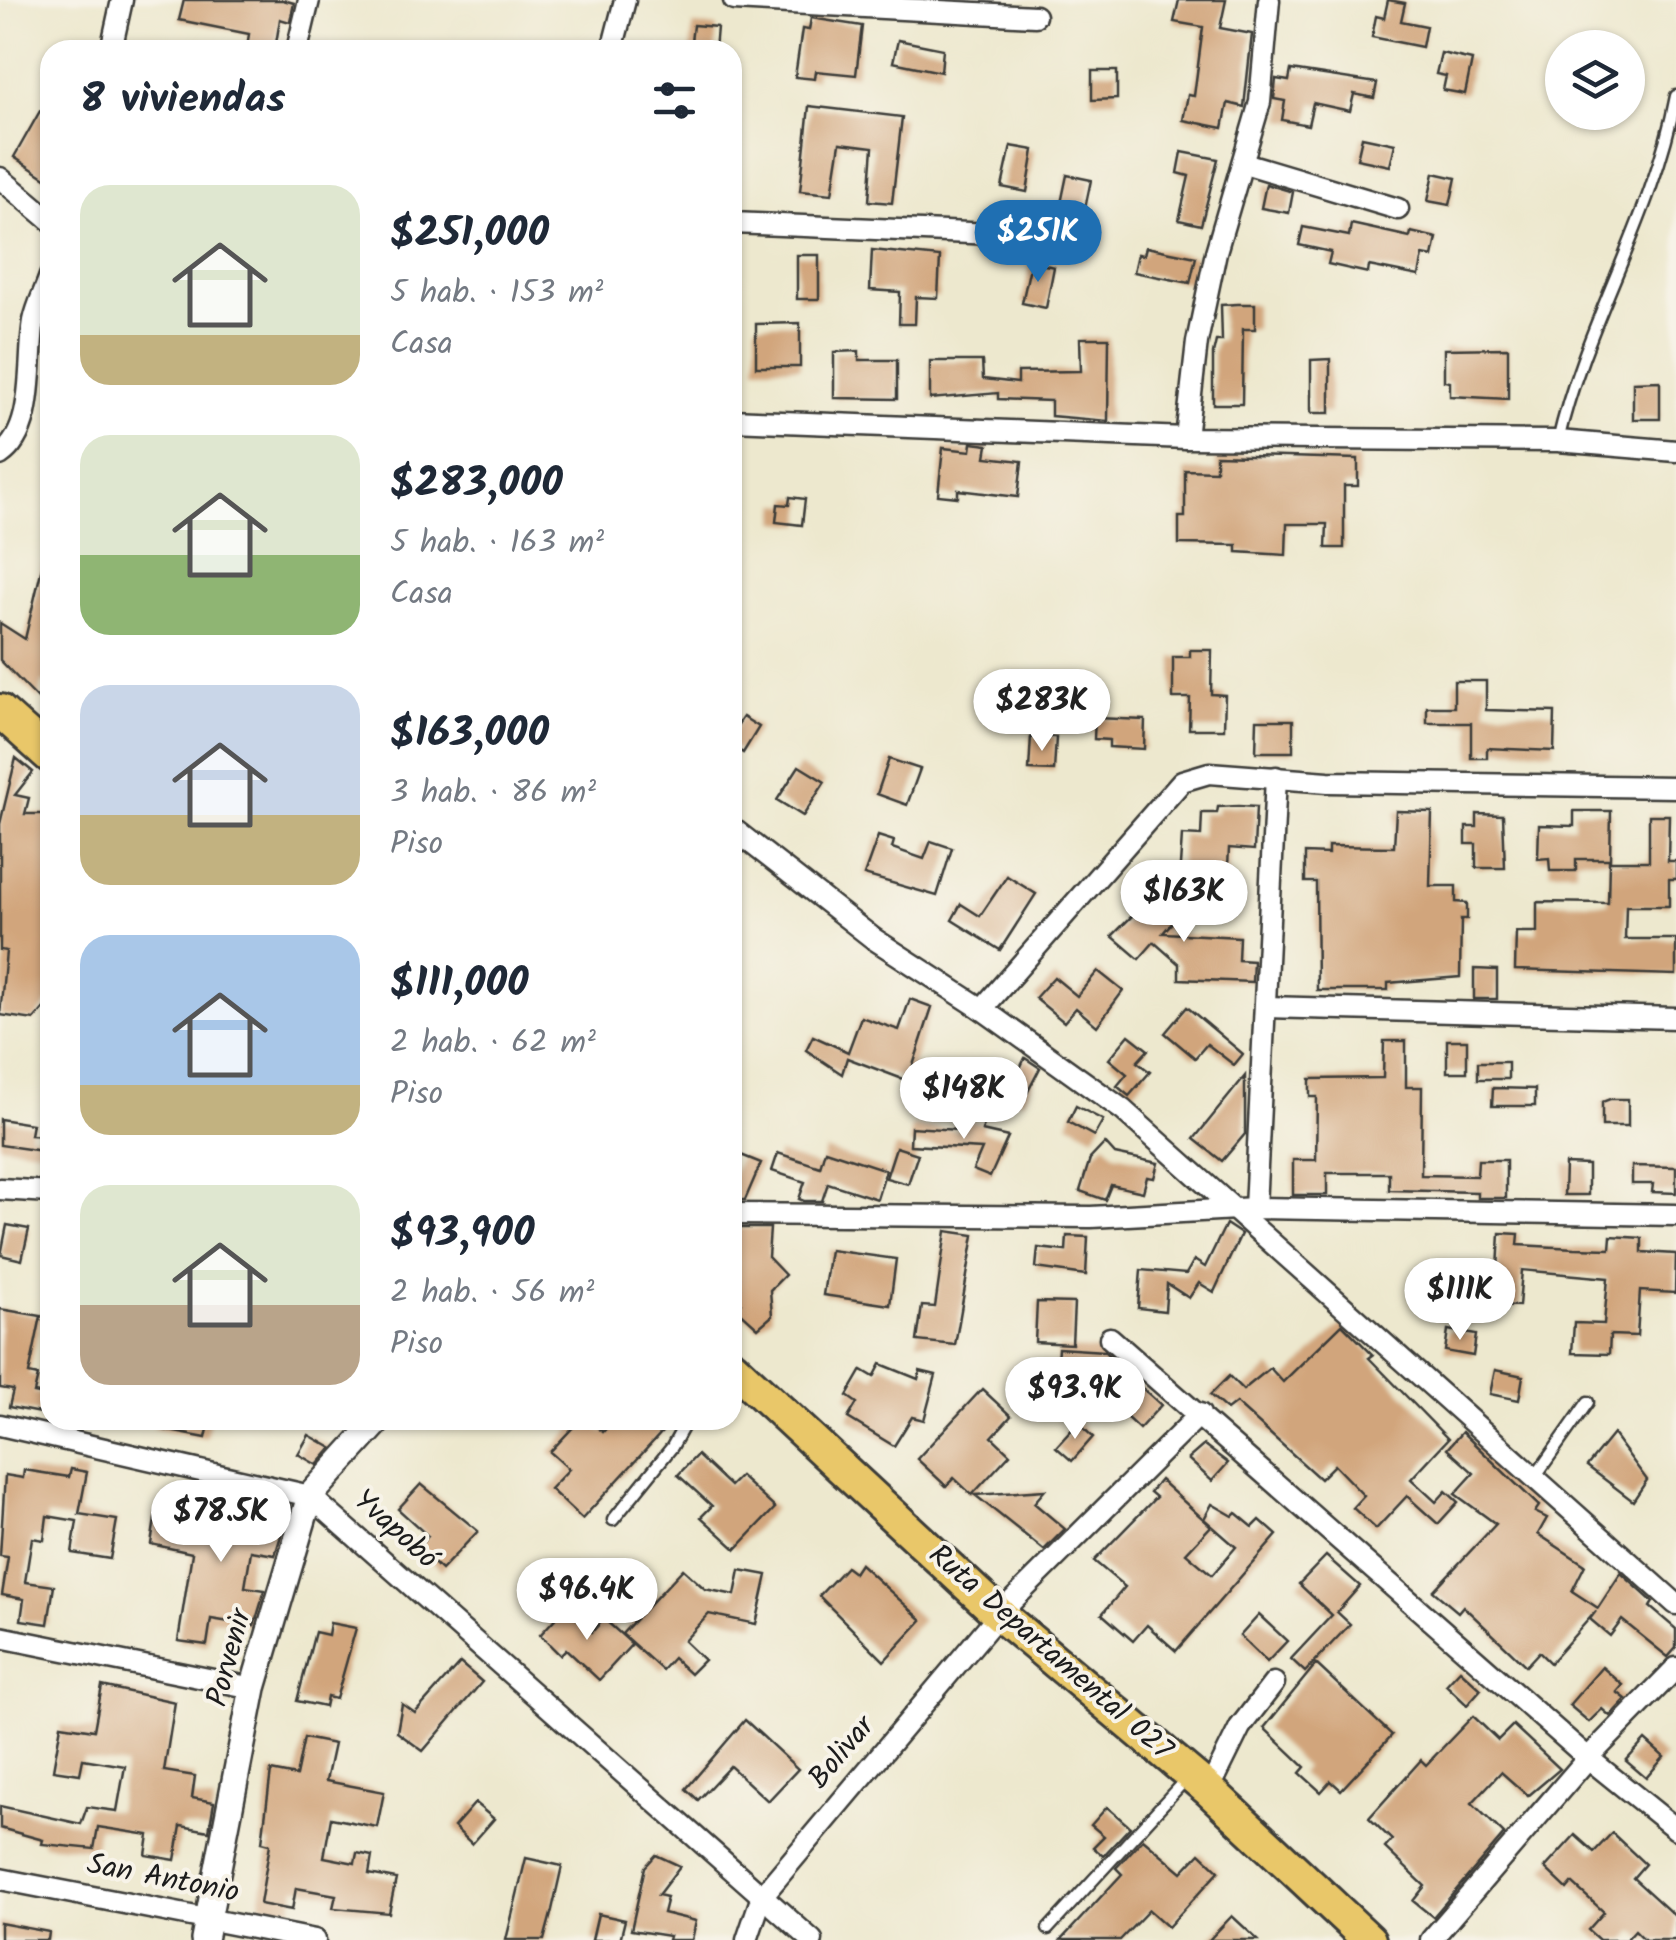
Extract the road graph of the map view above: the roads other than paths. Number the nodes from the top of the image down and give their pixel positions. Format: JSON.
{"nodes":[{"id":1,"x":122,"y":0,"type":"edge"},
{"id":2,"x":310,"y":0,"type":"edge"},
{"id":3,"x":625,"y":0,"type":"edge"},
{"id":4,"x":734,"y":0,"type":"edge"},
{"id":5,"x":1269,"y":0,"type":"edge"},
{"id":6,"x":1036,"y":16,"type":"dead end"},
{"id":7,"x":113,"y":40,"type":"edge"},
{"id":8,"x":300,"y":40,"type":"edge"},
{"id":9,"x":615,"y":40,"type":"edge"},
{"id":10,"x":1676,"y":96,"type":"edge"},
{"id":11,"x":1244,"y":163,"type":"junction"},
{"id":12,"x":0,"y":178,"type":"edge"},
{"id":13,"x":1398,"y":209,"type":"dead end"},
{"id":14,"x":40,"y":212,"type":"edge"},
{"id":15,"x":742,"y":224,"type":"edge"},
{"id":16,"x":1064,"y":237,"type":"dead end"},
{"id":17,"x":40,"y":302,"type":"edge"},
{"id":18,"x":742,"y":420,"type":"edge"},
{"id":19,"x":1186,"y":438,"type":"junction"},
{"id":20,"x":1558,"y":442,"type":"junction"},
{"id":21,"x":1676,"y":451,"type":"edge"},
{"id":22,"x":0,"y":456,"type":"edge"},
{"id":23,"x":0,"y":711,"type":"edge"},
{"id":24,"x":40,"y":747,"type":"edge"},
{"id":25,"x":1276,"y":777,"type":"junction"},
{"id":26,"x":1676,"y":787,"type":"edge"},
{"id":27,"x":742,"y":836,"type":"edge"},
{"id":28,"x":1266,"y":1006,"type":"junction"},
{"id":29,"x":982,"y":1009,"type":"junction"},
{"id":30,"x":1676,"y":1018,"type":"edge"},
{"id":31,"x":0,"y":1189,"type":"edge"},
{"id":32,"x":40,"y":1191,"type":"edge"},
{"id":33,"x":1255,"y":1208,"type":"junction"},
{"id":34,"x":1232,"y":1210,"type":"junction"},
{"id":35,"x":742,"y":1214,"type":"edge"},
{"id":36,"x":1676,"y":1216,"type":"edge"},
{"id":37,"x":1110,"y":1338,"type":"dead end"},
{"id":38,"x":742,"y":1375,"type":"edge"},
{"id":39,"x":1588,"y":1402,"type":"dead end"},
{"id":40,"x":1200,"y":1414,"type":"junction"},
{"id":41,"x":0,"y":1425,"type":"edge"},
{"id":42,"x":370,"y":1430,"type":"edge"},
{"id":43,"x":681,"y":1430,"type":"edge"},
{"id":44,"x":1535,"y":1476,"type":"junction"},
{"id":45,"x":310,"y":1496,"type":"junction"},
{"id":46,"x":613,"y":1520,"type":"dead end"},
{"id":47,"x":1676,"y":1604,"type":"edge"},
{"id":48,"x":999,"y":1614,"type":"junction"},
{"id":49,"x":0,"y":1637,"type":"edge"},
{"id":50,"x":1676,"y":1668,"type":"edge"},
{"id":51,"x":1274,"y":1683,"type":"dead end"},
{"id":52,"x":254,"y":1688,"type":"junction"},
{"id":53,"x":1588,"y":1758,"type":"junction"},
{"id":54,"x":1200,"y":1782,"type":"junction"},
{"id":55,"x":1676,"y":1829,"type":"edge"},
{"id":56,"x":0,"y":1879,"type":"edge"},
{"id":57,"x":762,"y":1896,"type":"junction"},
{"id":58,"x":206,"y":1929,"type":"edge"},
{"id":59,"x":1048,"y":1929,"type":"dead end"},
{"id":60,"x":1360,"y":1937,"type":"edge"},
{"id":61,"x":315,"y":1940,"type":"edge"},
{"id":62,"x":747,"y":1940,"type":"edge"},
{"id":63,"x":812,"y":1940,"type":"edge"},
{"id":64,"x":1431,"y":1940,"type":"edge"}],
"edges":[{"from":1,"to":7,"type":"street"},
{"from":2,"to":8,"type":"street"},
{"from":3,"to":9,"type":"street"},
{"from":4,"to":6,"type":"street"},
{"from":5,"to":11,"type":"street"},
{"from":10,"to":20,"type":"lane"},
{"from":11,"to":13,"type":"street"},
{"from":11,"to":19,"type":"street"},
{"from":12,"to":14,"type":"street"},
{"from":15,"to":16,"type":"street"},
{"from":17,"to":22,"type":"street"},
{"from":18,"to":19,"type":"street"},
{"from":19,"to":20,"type":"street"},
{"from":20,"to":21,"type":"street"},
{"from":23,"to":24,"type":"main road"},
{"from":25,"to":26,"type":"street"},
{"from":25,"to":28,"type":"street"},
{"from":25,"to":29,"type":"street"},
{"from":27,"to":29,"type":"street"},
{"from":28,"to":30,"type":"street"},
{"from":28,"to":33,"type":"street"},
{"from":29,"to":34,"type":"street"},
{"from":31,"to":32,"type":"street"},
{"from":33,"to":34,"type":"street"},
{"from":33,"to":36,"type":"street"},
{"from":34,"to":35,"type":"street"},
{"from":34,"to":44,"type":"street"},
{"from":37,"to":40,"type":"street"},
{"from":38,"to":48,"type":"main road","name":"Ruta Departamental 027"},
{"from":39,"to":44,"type":"lane"},
{"from":40,"to":48,"type":"street","name":"Bolivar"},
{"from":40,"to":53,"type":"street"},
{"from":41,"to":45,"type":"street","name":"Yvapobó"},
{"from":42,"to":45,"type":"street","name":"Porvenir"},
{"from":43,"to":46,"type":"lane"},
{"from":44,"to":47,"type":"street"},
{"from":45,"to":52,"type":"street","name":"Porvenir"},
{"from":45,"to":57,"type":"street","name":"Yvapobó"},
{"from":48,"to":54,"type":"main road","name":"Ruta Departamental 027"},
{"from":48,"to":57,"type":"street","name":"Bolivar"},
{"from":49,"to":52,"type":"street"},
{"from":50,"to":53,"type":"street"},
{"from":51,"to":54,"type":"street"},
{"from":52,"to":58,"type":"street","name":"Porvenir"},
{"from":53,"to":55,"type":"street"},
{"from":53,"to":64,"type":"street"},
{"from":54,"to":59,"type":"lane"},
{"from":54,"to":60,"type":"main road","name":"Ruta Departamental 027"},
{"from":56,"to":58,"type":"street","name":"San Antonio"},
{"from":57,"to":62,"type":"street","name":"Bolivar"},
{"from":57,"to":63,"type":"street","name":"Yvapobó"},
{"from":58,"to":61,"type":"street","name":"San Antonio"}]}
